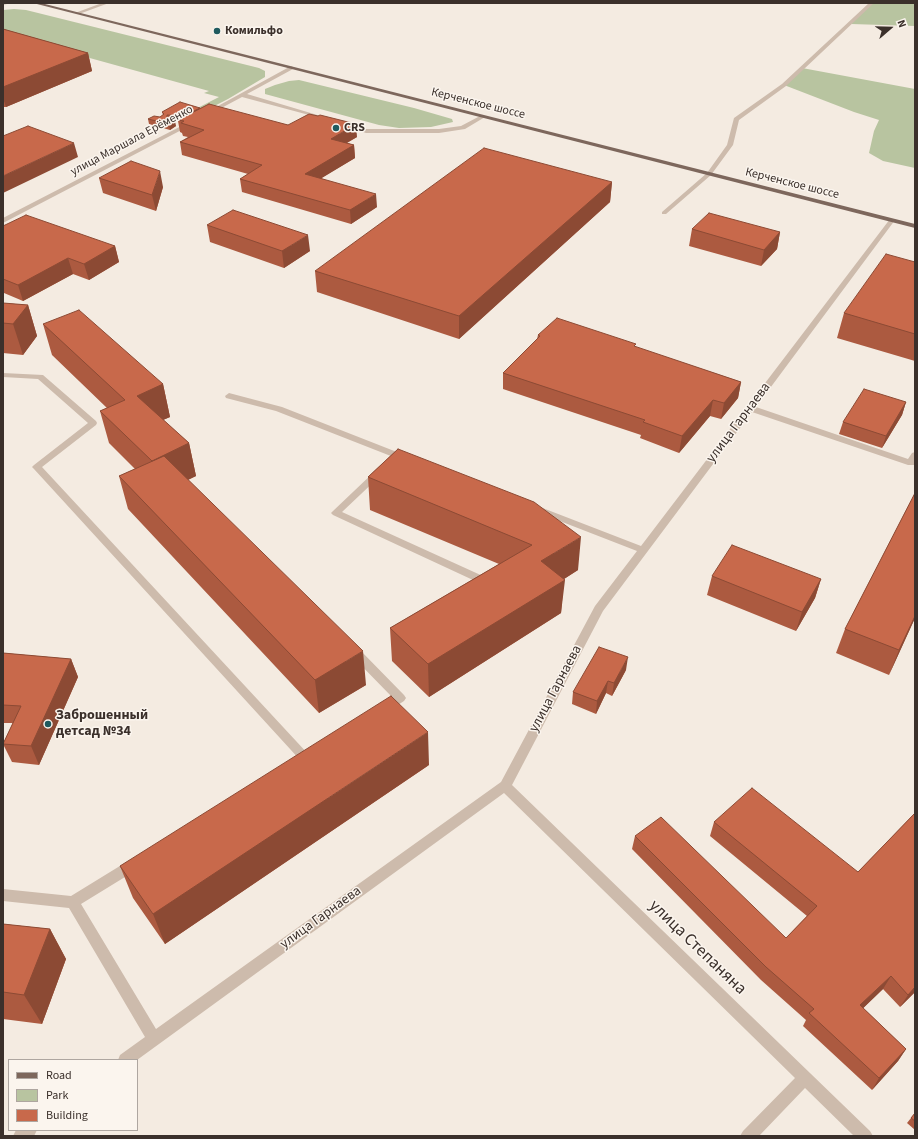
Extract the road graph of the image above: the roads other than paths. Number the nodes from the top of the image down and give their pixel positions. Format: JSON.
{"nodes":[{"id":1,"x":9,"y":3,"type":"edge"},
{"id":2,"x":35,"y":3,"type":"edge"},
{"id":3,"x":107,"y":3,"type":"edge"},
{"id":4,"x":872,"y":3,"type":"edge"},
{"id":5,"x":3,"y":4,"type":"edge"},
{"id":6,"x":77,"y":13,"type":"junction"},
{"id":7,"x":291,"y":68,"type":"junction"},
{"id":8,"x":243,"y":95,"type":"junction"},
{"id":9,"x":205,"y":115,"type":"edge"},
{"id":10,"x":482,"y":117,"type":"junction"},
{"id":11,"x":199,"y":118,"type":"edge"},
{"id":12,"x":328,"y":120,"type":"edge"},
{"id":13,"x":335,"y":122,"type":"edge"},
{"id":14,"x":178,"y":123,"type":"edge"},
{"id":15,"x":186,"y":125,"type":"junction"},
{"id":16,"x":709,"y":174,"type":"junction"},
{"id":17,"x":664,"y":213,"type":"dead end"},
{"id":18,"x":892,"y":220,"type":"junction"},
{"id":19,"x":3,"y":221,"type":"edge"},
{"id":20,"x":915,"y":226,"type":"edge"},
{"id":21,"x":3,"y":375,"type":"edge"},
{"id":22,"x":229,"y":396,"type":"dead end"},
{"id":23,"x":750,"y":408,"type":"junction"},
{"id":24,"x":915,"y":455,"type":"edge"},
{"id":25,"x":392,"y":460,"type":"junction"},
{"id":26,"x":412,"y":461,"type":"edge"},
{"id":27,"x":531,"y":507,"type":"edge"},
{"id":28,"x":643,"y":550,"type":"junction"},
{"id":29,"x":468,"y":588,"type":"edge"},
{"id":30,"x":345,"y":642,"type":"edge"},
{"id":31,"x":375,"y":714,"type":"edge"},
{"id":32,"x":318,"y":750,"type":"edge"},
{"id":33,"x":305,"y":758,"type":"junction"},
{"id":34,"x":292,"y":766,"type":"edge"},
{"id":35,"x":505,"y":786,"type":"junction"},
{"id":36,"x":146,"y":857,"type":"edge"},
{"id":37,"x":3,"y":895,"type":"edge"},
{"id":38,"x":73,"y":902,"type":"junction"},
{"id":39,"x":154,"y":1039,"type":"junction"},
{"id":40,"x":127,"y":1059,"type":"edge"},
{"id":41,"x":805,"y":1078,"type":"junction"},
{"id":42,"x":748,"y":1136,"type":"edge"},
{"id":43,"x":865,"y":1136,"type":"edge"}],
"edges":[{"from":1,"to":5,"type":"street"},
{"from":2,"to":6,"type":"main road","name":"Керченское шоссе"},
{"from":3,"to":6,"type":"street"},
{"from":4,"to":16,"type":"street"},
{"from":6,"to":7,"type":"main road","name":"Керченское шоссе"},
{"from":7,"to":8,"type":"street","name":"улица Маршала Ерёменко"},
{"from":7,"to":10,"type":"main road","name":"Керченское шоссе"},
{"from":8,"to":9,"type":"street","name":"улица Маршала Ерёменко"},
{"from":8,"to":12,"type":"street"},
{"from":10,"to":13,"type":"street"},
{"from":10,"to":16,"type":"main road","name":"Керченское шоссе"},
{"from":11,"to":15,"type":"street","name":"улица Маршала Ерёменко"},
{"from":14,"to":15,"type":"street"},
{"from":15,"to":19,"type":"street","name":"улица Маршала Ерёменко"},
{"from":16,"to":17,"type":"street"},
{"from":16,"to":18,"type":"main road","name":"Керченское шоссе"},
{"from":18,"to":20,"type":"main road","name":"Керченское шоссе"},
{"from":18,"to":23,"type":"street","name":"улица Гарнаева"},
{"from":21,"to":33,"type":"street"},
{"from":22,"to":25,"type":"street"},
{"from":23,"to":24,"type":"street"},
{"from":23,"to":28,"type":"street","name":"улица Гарнаева"},
{"from":25,"to":26,"type":"street"},
{"from":25,"to":29,"type":"street"},
{"from":27,"to":28,"type":"street"},
{"from":28,"to":35,"type":"street","name":"улица Гарнаева"},
{"from":30,"to":31,"type":"street"},
{"from":32,"to":33,"type":"street"},
{"from":33,"to":34,"type":"street"},
{"from":35,"to":39,"type":"street","name":"улица Гарнаева"},
{"from":35,"to":41,"type":"street","name":"улица Степаняна"},
{"from":36,"to":38,"type":"street"},
{"from":37,"to":38,"type":"street"},
{"from":38,"to":39,"type":"street"},
{"from":39,"to":40,"type":"street","name":"улица Гарнаева"},
{"from":41,"to":42,"type":"street"},
{"from":41,"to":43,"type":"street","name":"улица Степаняна"}]}
